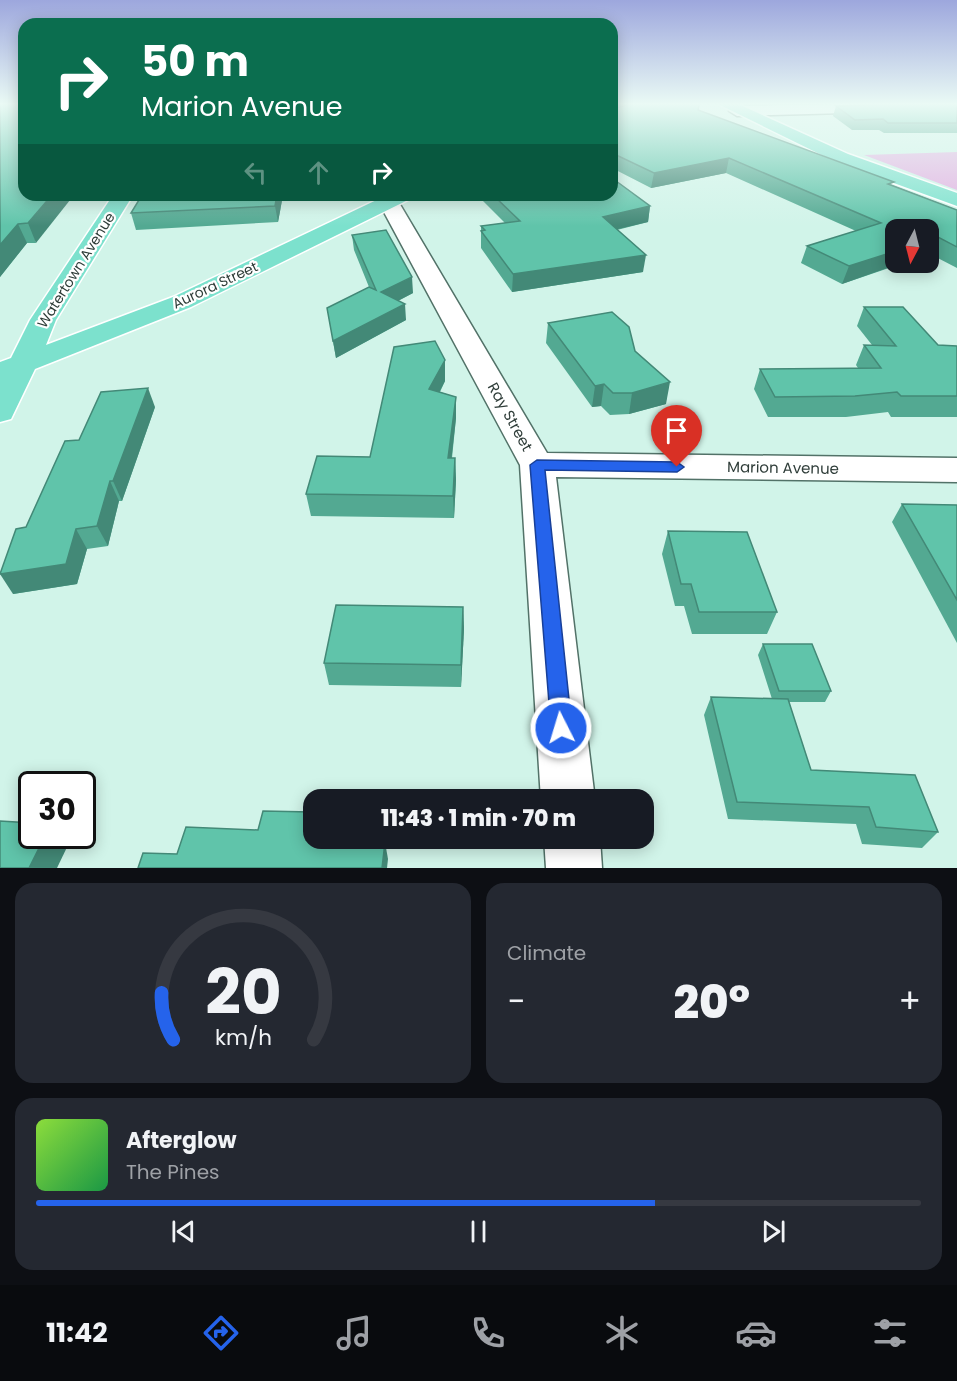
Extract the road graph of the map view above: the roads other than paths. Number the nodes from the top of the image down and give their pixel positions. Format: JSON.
{"nodes":[{"id":1,"x":813,"y":145,"type":"edge"},
{"id":2,"x":957,"y":200,"type":"edge"},
{"id":3,"x":119,"y":201,"type":"edge"},
{"id":4,"x":390,"y":201,"type":"edge"},
{"id":5,"x":398,"y":201,"type":"edge"},
{"id":6,"x":12,"y":369,"type":"edge"},
{"id":7,"x":0,"y":412,"type":"edge"},
{"id":8,"x":537,"y":465,"type":"junction"},
{"id":9,"x":957,"y":470,"type":"edge"},
{"id":10,"x":567,"y":789,"type":"edge"},
{"id":11,"x":573,"y":849,"type":"edge"},
{"id":12,"x":574,"y":868,"type":"edge"}],
"edges":[{"from":1,"to":2,"type":"main road"},
{"from":3,"to":6,"type":"main road","name":"Watertown Avenue"},
{"from":4,"to":6,"type":"main road","name":"Aurora Street"},
{"from":5,"to":8,"type":"street","name":"Ray Street"},
{"from":6,"to":7,"type":"main road","name":"Watertown Avenue"},
{"from":8,"to":9,"type":"street","name":"Marion Avenue"},
{"from":8,"to":10,"type":"street","name":"Ray Street"},
{"from":11,"to":12,"type":"street"}]}
